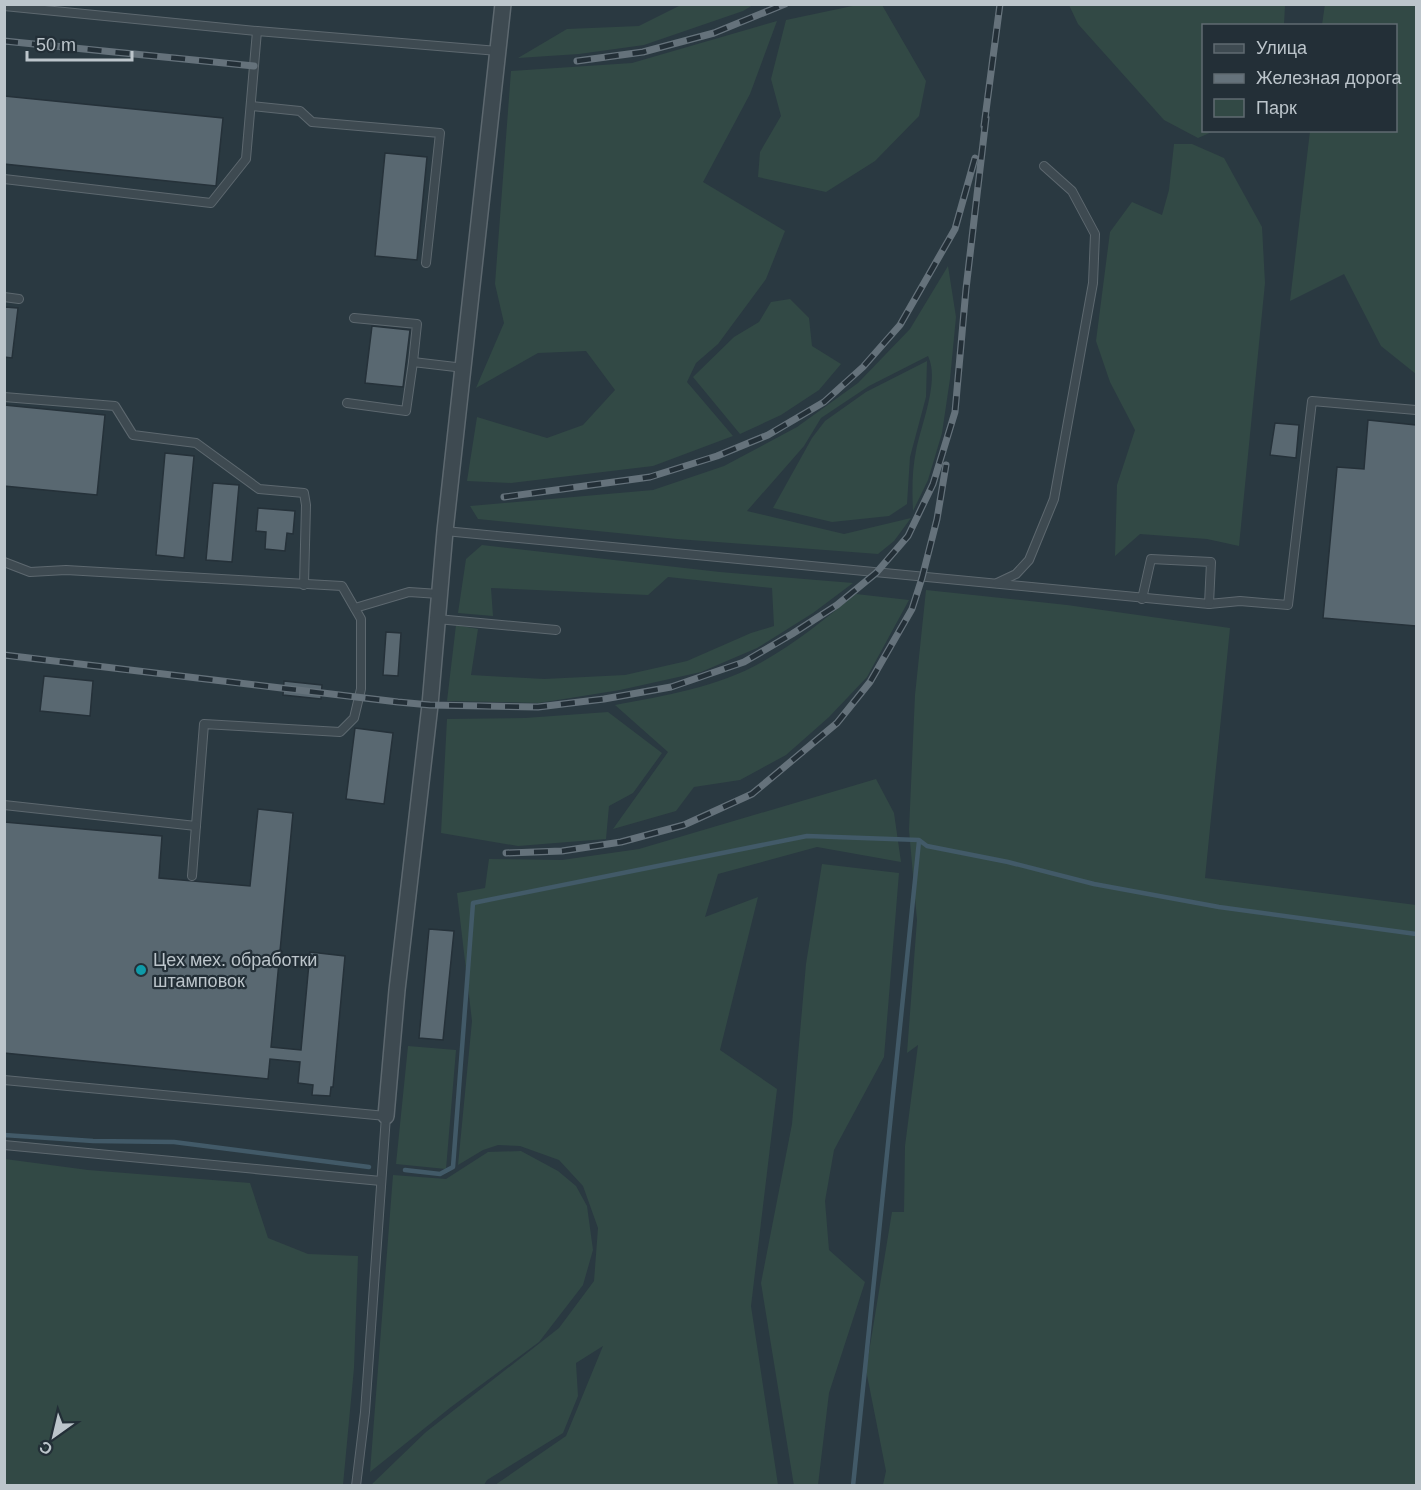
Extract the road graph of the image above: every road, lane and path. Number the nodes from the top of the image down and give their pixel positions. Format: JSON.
{"nodes":[{"id":1,"x":503,"y":4,"type":"edge"},
{"id":2,"x":4,"y":6,"type":"edge"},
{"id":3,"x":258,"y":31,"type":"junction"},
{"id":4,"x":498,"y":51,"type":"junction"},
{"id":5,"x":251,"y":106,"type":"junction"},
{"id":6,"x":1044,"y":166,"type":"dead end"},
{"id":7,"x":4,"y":179,"type":"edge"},
{"id":8,"x":426,"y":263,"type":"dead end"},
{"id":9,"x":4,"y":297,"type":"edge"},
{"id":10,"x":19,"y":298,"type":"dead end"},
{"id":11,"x":354,"y":318,"type":"dead end"},
{"id":12,"x":413,"y":362,"type":"junction"},
{"id":13,"x":464,"y":368,"type":"junction"},
{"id":14,"x":4,"y":397,"type":"edge"},
{"id":15,"x":347,"y":403,"type":"dead end"},
{"id":16,"x":1416,"y":410,"type":"edge"},
{"id":17,"x":445,"y":531,"type":"junction"},
{"id":18,"x":4,"y":562,"type":"edge"},
{"id":19,"x":995,"y":584,"type":"junction"},
{"id":20,"x":304,"y":585,"type":"junction"},
{"id":21,"x":439,"y":594,"type":"junction"},
{"id":22,"x":1142,"y":599,"type":"junction"},
{"id":23,"x":1209,"y":604,"type":"junction"},
{"id":24,"x":355,"y":608,"type":"junction"},
{"id":25,"x":437,"y":619,"type":"junction"},
{"id":26,"x":556,"y":630,"type":"dead end"},
{"id":27,"x":4,"y":805,"type":"edge"},
{"id":28,"x":196,"y":826,"type":"junction"},
{"id":29,"x":192,"y":876,"type":"dead end"},
{"id":30,"x":4,"y":1080,"type":"edge"},
{"id":31,"x":386,"y":1116,"type":"junction"},
{"id":32,"x":4,"y":1145,"type":"edge"},
{"id":33,"x":381,"y":1181,"type":"junction"},
{"id":34,"x":356,"y":1485,"type":"edge"}],
"edges":[{"from":1,"to":4,"type":"street"},
{"from":2,"to":3,"type":"lane"},
{"from":3,"to":4,"type":"lane"},
{"from":3,"to":5,"type":"lane"},
{"from":4,"to":13,"type":"street"},
{"from":5,"to":7,"type":"lane"},
{"from":5,"to":8,"type":"lane"},
{"from":6,"to":19,"type":"lane"},
{"from":9,"to":10,"type":"lane"},
{"from":11,"to":12,"type":"lane"},
{"from":12,"to":13,"type":"lane"},
{"from":12,"to":15,"type":"lane"},
{"from":13,"to":17,"type":"street"},
{"from":14,"to":20,"type":"lane"},
{"from":16,"to":23,"type":"lane"},
{"from":17,"to":19,"type":"lane"},
{"from":17,"to":21,"type":"street"},
{"from":18,"to":20,"type":"lane"},
{"from":19,"to":22,"type":"lane"},
{"from":20,"to":24,"type":"lane"},
{"from":21,"to":24,"type":"lane"},
{"from":21,"to":25,"type":"street"},
{"from":22,"to":23,"type":"lane"},
{"from":22,"to":23,"type":"lane"},
{"from":24,"to":28,"type":"lane"},
{"from":25,"to":26,"type":"lane"},
{"from":25,"to":31,"type":"street"},
{"from":27,"to":28,"type":"lane"},
{"from":28,"to":29,"type":"lane"},
{"from":30,"to":31,"type":"lane"},
{"from":31,"to":33,"type":"lane"},
{"from":32,"to":33,"type":"lane"},
{"from":33,"to":34,"type":"lane"}]}
